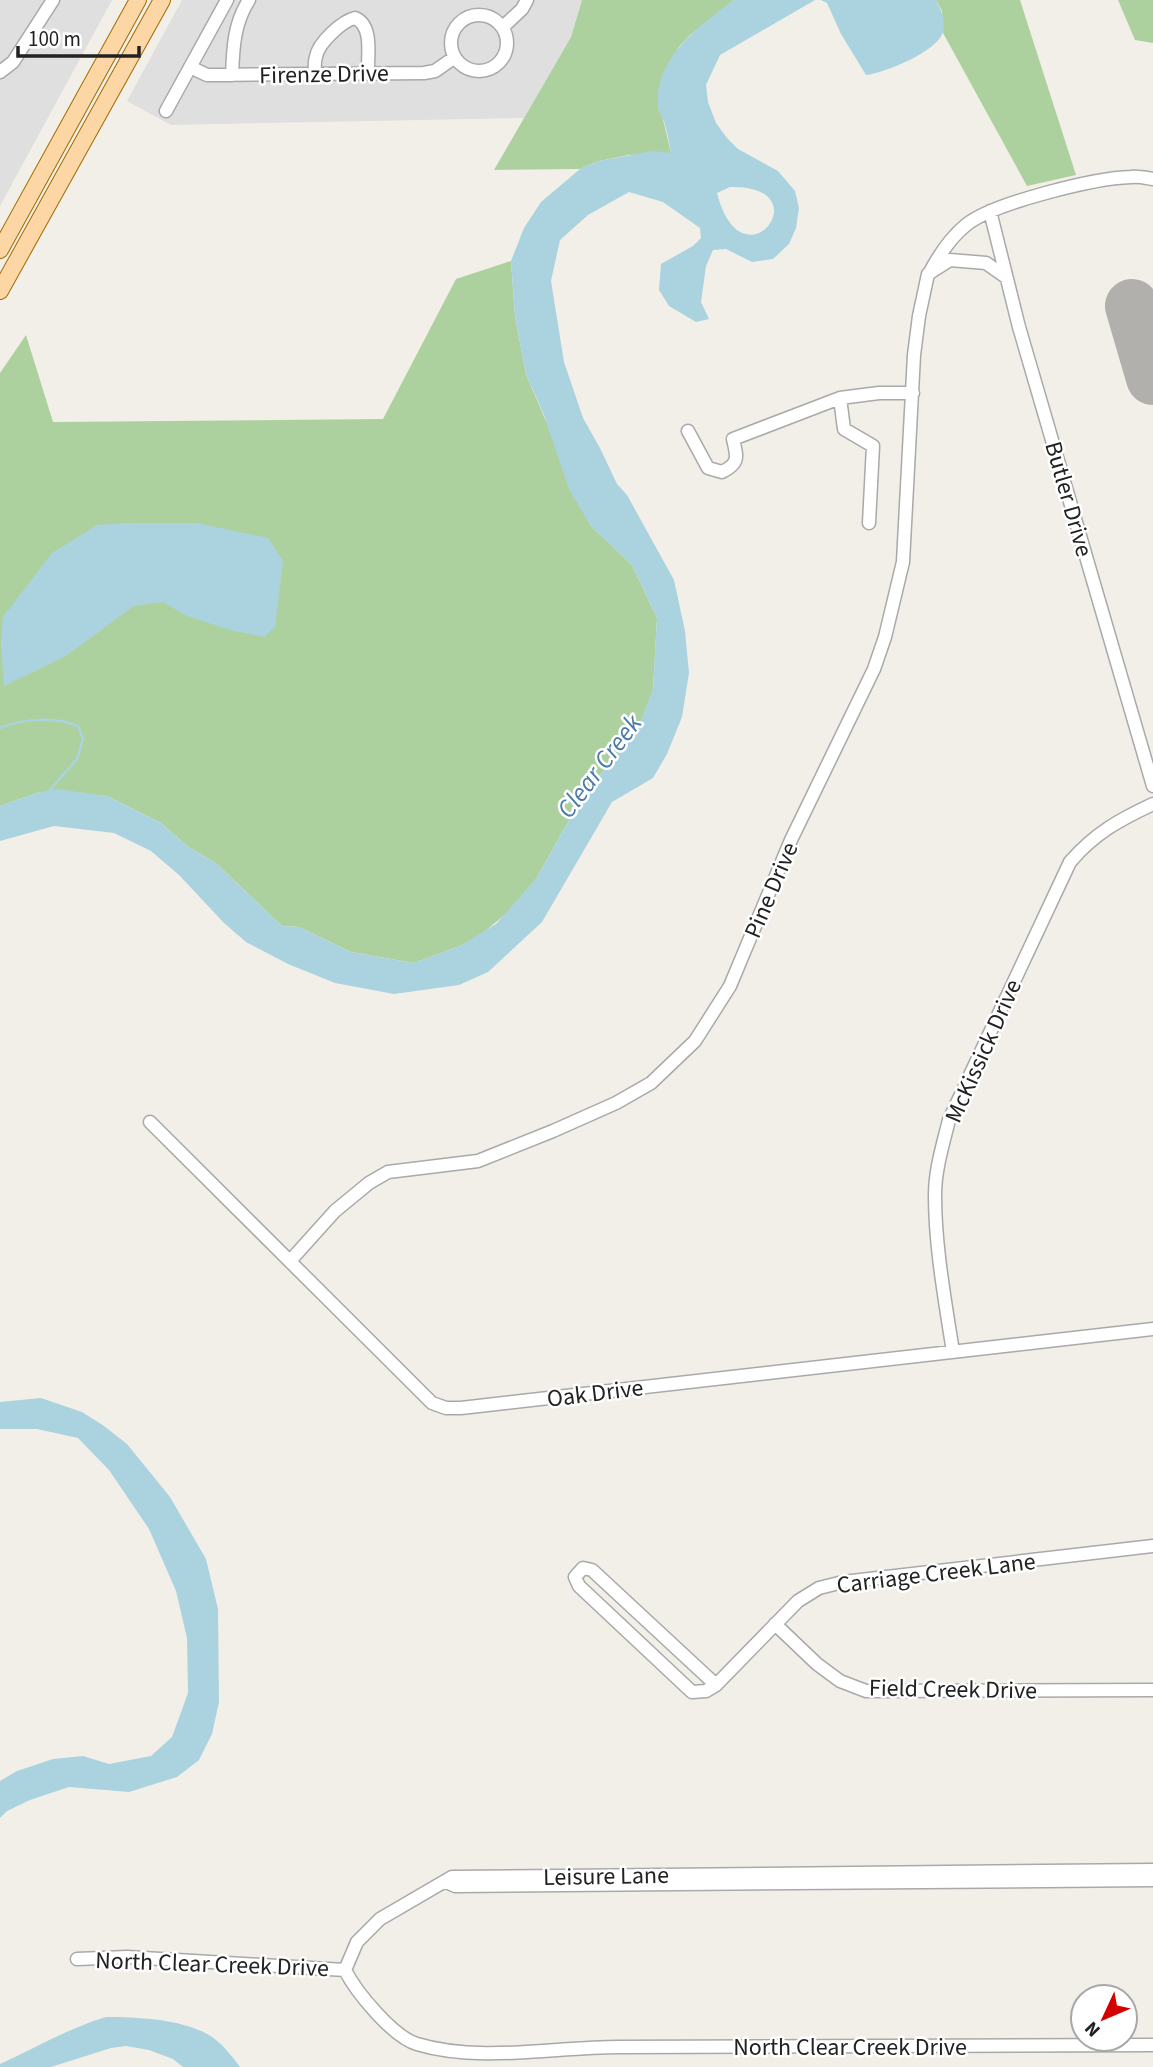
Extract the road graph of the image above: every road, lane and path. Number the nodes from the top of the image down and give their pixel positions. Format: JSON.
{"nodes":[{"id":1,"x":53,"y":0,"type":"edge"},
{"id":2,"x":138,"y":0,"type":"edge"},
{"id":3,"x":162,"y":0,"type":"edge"},
{"id":4,"x":227,"y":0,"type":"edge"},
{"id":5,"x":249,"y":0,"type":"edge"},
{"id":6,"x":527,"y":0,"type":"edge"},
{"id":7,"x":503,"y":27,"type":"junction"},
{"id":8,"x":454,"y":57,"type":"junction"},
{"id":9,"x":190,"y":67,"type":"junction"},
{"id":10,"x":0,"y":72,"type":"edge"},
{"id":11,"x":368,"y":73,"type":"junction"},
{"id":12,"x":315,"y":74,"type":"junction"},
{"id":13,"x":232,"y":75,"type":"junction"},
{"id":14,"x":166,"y":111,"type":"dead end"},
{"id":15,"x":1050,"y":178,"type":"dead end"},
{"id":16,"x":1153,"y":178,"type":"edge"},
{"id":17,"x":1052,"y":191,"type":"junction"},
{"id":18,"x":990,"y":211,"type":"junction"},
{"id":19,"x":0,"y":250,"type":"edge"},
{"id":20,"x":928,"y":274,"type":"junction"},
{"id":21,"x":1006,"y":277,"type":"junction"},
{"id":22,"x":0,"y":291,"type":"edge"},
{"id":23,"x":912,"y":393,"type":"junction"},
{"id":24,"x":840,"y":398,"type":"junction"},
{"id":25,"x":688,"y":431,"type":"dead end"},
{"id":26,"x":869,"y":523,"type":"dead end"},
{"id":27,"x":1153,"y":786,"type":"edge"},
{"id":28,"x":1153,"y":804,"type":"edge"},
{"id":29,"x":150,"y":1122,"type":"dead end"},
{"id":30,"x":290,"y":1261,"type":"junction"},
{"id":31,"x":1153,"y":1329,"type":"edge"},
{"id":32,"x":953,"y":1352,"type":"junction"},
{"id":33,"x":1153,"y":1546,"type":"edge"},
{"id":34,"x":775,"y":1624,"type":"junction"},
{"id":35,"x":716,"y":1685,"type":"junction"},
{"id":36,"x":1153,"y":1690,"type":"edge"},
{"id":37,"x":1153,"y":1870,"type":"edge"},
{"id":38,"x":1062,"y":1876,"type":"junction"},
{"id":39,"x":1153,"y":1880,"type":"edge"},
{"id":40,"x":77,"y":1959,"type":"dead end"},
{"id":41,"x":345,"y":1970,"type":"junction"},
{"id":42,"x":1153,"y":2045,"type":"edge"}],
"edges":[{"from":1,"to":10,"type":"street"},
{"from":2,"to":19,"type":"main road"},
{"from":3,"to":22,"type":"main road"},
{"from":4,"to":9,"type":"street"},
{"from":5,"to":13,"type":"street"},
{"from":6,"to":7,"type":"street"},
{"from":7,"to":8,"type":"street"},
{"from":7,"to":8,"type":"street"},
{"from":8,"to":11,"type":"street","name":"Firenze Drive"},
{"from":9,"to":13,"type":"street","name":"Firenze Drive"},
{"from":9,"to":14,"type":"street"},
{"from":11,"to":12,"type":"street","name":"Firenze Drive"},
{"from":11,"to":12,"type":"street"},
{"from":12,"to":13,"type":"street","name":"Firenze Drive"},
{"from":15,"to":17,"type":"street"},
{"from":16,"to":17,"type":"street","name":"Pine Drive"},
{"from":17,"to":18,"type":"street","name":"Pine Drive"},
{"from":18,"to":20,"type":"street","name":"Pine Drive"},
{"from":18,"to":21,"type":"street","name":"Butler Drive"},
{"from":20,"to":21,"type":"street"},
{"from":20,"to":23,"type":"street","name":"Pine Drive"},
{"from":21,"to":27,"type":"street","name":"Butler Drive"},
{"from":23,"to":24,"type":"street"},
{"from":23,"to":30,"type":"street","name":"Pine Drive"},
{"from":24,"to":25,"type":"street"},
{"from":24,"to":26,"type":"street"},
{"from":28,"to":32,"type":"street","name":"McKissick Drive"},
{"from":29,"to":30,"type":"street","name":"Oak Drive"},
{"from":30,"to":32,"type":"street","name":"Oak Drive"},
{"from":31,"to":32,"type":"street","name":"Oak Drive"},
{"from":33,"to":34,"type":"street","name":"Carriage Creek Lane"},
{"from":34,"to":35,"type":"street","name":"Carriage Creek Lane"},
{"from":34,"to":36,"type":"street","name":"Field Creek Drive"},
{"from":35,"to":35,"type":"street"},
{"from":37,"to":38,"type":"street","name":"Leisure Lane"},
{"from":38,"to":39,"type":"street","name":"Leisure Lane"},
{"from":38,"to":41,"type":"street","name":"Leisure Lane"},
{"from":40,"to":41,"type":"street","name":"North Clear Creek Drive"},
{"from":41,"to":42,"type":"street","name":"North Clear Creek Drive"}]}
